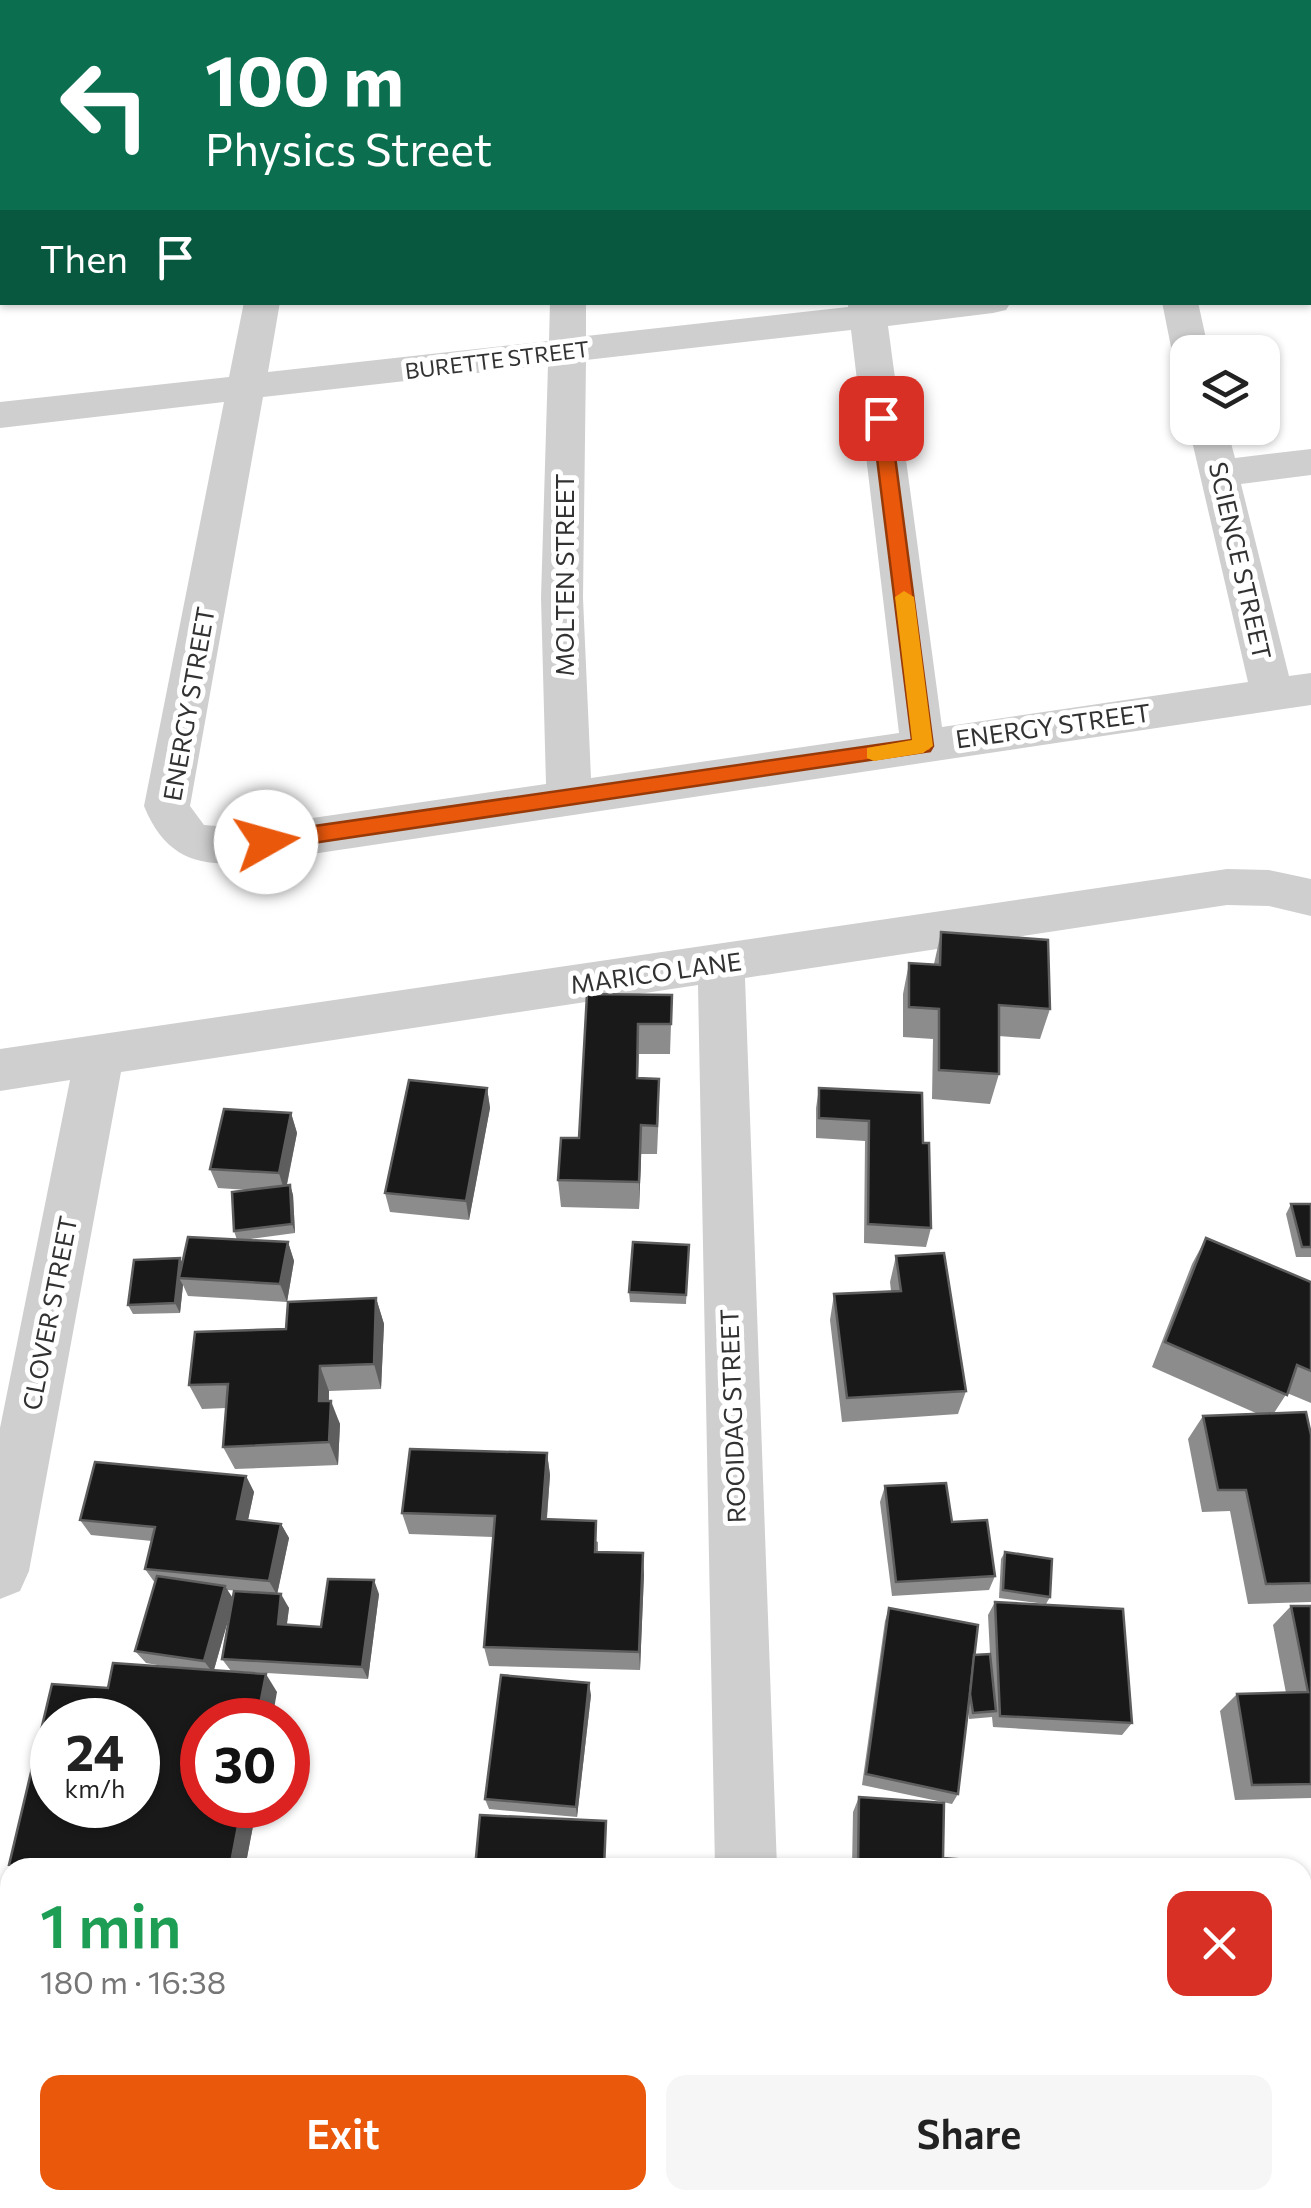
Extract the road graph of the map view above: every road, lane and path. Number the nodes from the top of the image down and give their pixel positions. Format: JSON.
{"nodes":[{"id":1,"x":261,"y":305,"type":"edge"},
{"id":2,"x":568,"y":305,"type":"edge"},
{"id":3,"x":946,"y":305,"type":"edge"},
{"id":4,"x":1181,"y":305,"type":"edge"},
{"id":5,"x":867,"y":310,"type":"edge"},
{"id":6,"x":1188,"y":335,"type":"edge"},
{"id":7,"x":566,"y":352,"type":"junction"},
{"id":8,"x":244,"y":388,"type":"junction"},
{"id":9,"x":0,"y":416,"type":"edge"},
{"id":10,"x":1212,"y":445,"type":"edge"},
{"id":11,"x":1311,"y":462,"type":"edge"},
{"id":12,"x":1219,"y":473,"type":"junction"},
{"id":13,"x":1292,"y":691,"type":"edge"},
{"id":14,"x":923,"y":746,"type":"junction"},
{"id":15,"x":569,"y":799,"type":"junction"},
{"id":16,"x":1311,"y":898,"type":"edge"},
{"id":17,"x":720,"y":965,"type":"junction"},
{"id":18,"x":100,"y":1056,"type":"junction"},
{"id":19,"x":0,"y":1070,"type":"edge"},
{"id":20,"x":0,"y":1571,"type":"edge"},
{"id":21,"x":746,"y":1858,"type":"edge"}],
"edges":[{"from":1,"to":8,"type":"street"},
{"from":2,"to":7,"type":"street","name":"MOLTEN STREET"},
{"from":3,"to":5,"type":"street","name":"BURETTE STREET"},
{"from":4,"to":6,"type":"street"},
{"from":5,"to":7,"type":"street","name":"BURETTE STREET"},
{"from":5,"to":14,"type":"street"},
{"from":7,"to":8,"type":"street","name":"BURETTE STREET"},
{"from":7,"to":15,"type":"street","name":"MOLTEN STREET"},
{"from":8,"to":9,"type":"street","name":"BURETTE STREET"},
{"from":8,"to":15,"type":"street","name":"ENERGY STREET"},
{"from":10,"to":12,"type":"street","name":"SCIENCE STREET"},
{"from":11,"to":12,"type":"street"},
{"from":12,"to":13,"type":"street","name":"SCIENCE STREET"},
{"from":13,"to":14,"type":"street","name":"ENERGY STREET"},
{"from":14,"to":15,"type":"street","name":"ENERGY STREET"},
{"from":16,"to":17,"type":"street","name":"MARICO LANE"},
{"from":17,"to":18,"type":"street","name":"MARICO LANE"},
{"from":17,"to":21,"type":"street","name":"ROOIDAG STREET"},
{"from":18,"to":19,"type":"street","name":"MARICO LANE"},
{"from":18,"to":20,"type":"street","name":"CLOVER STREET"}]}
